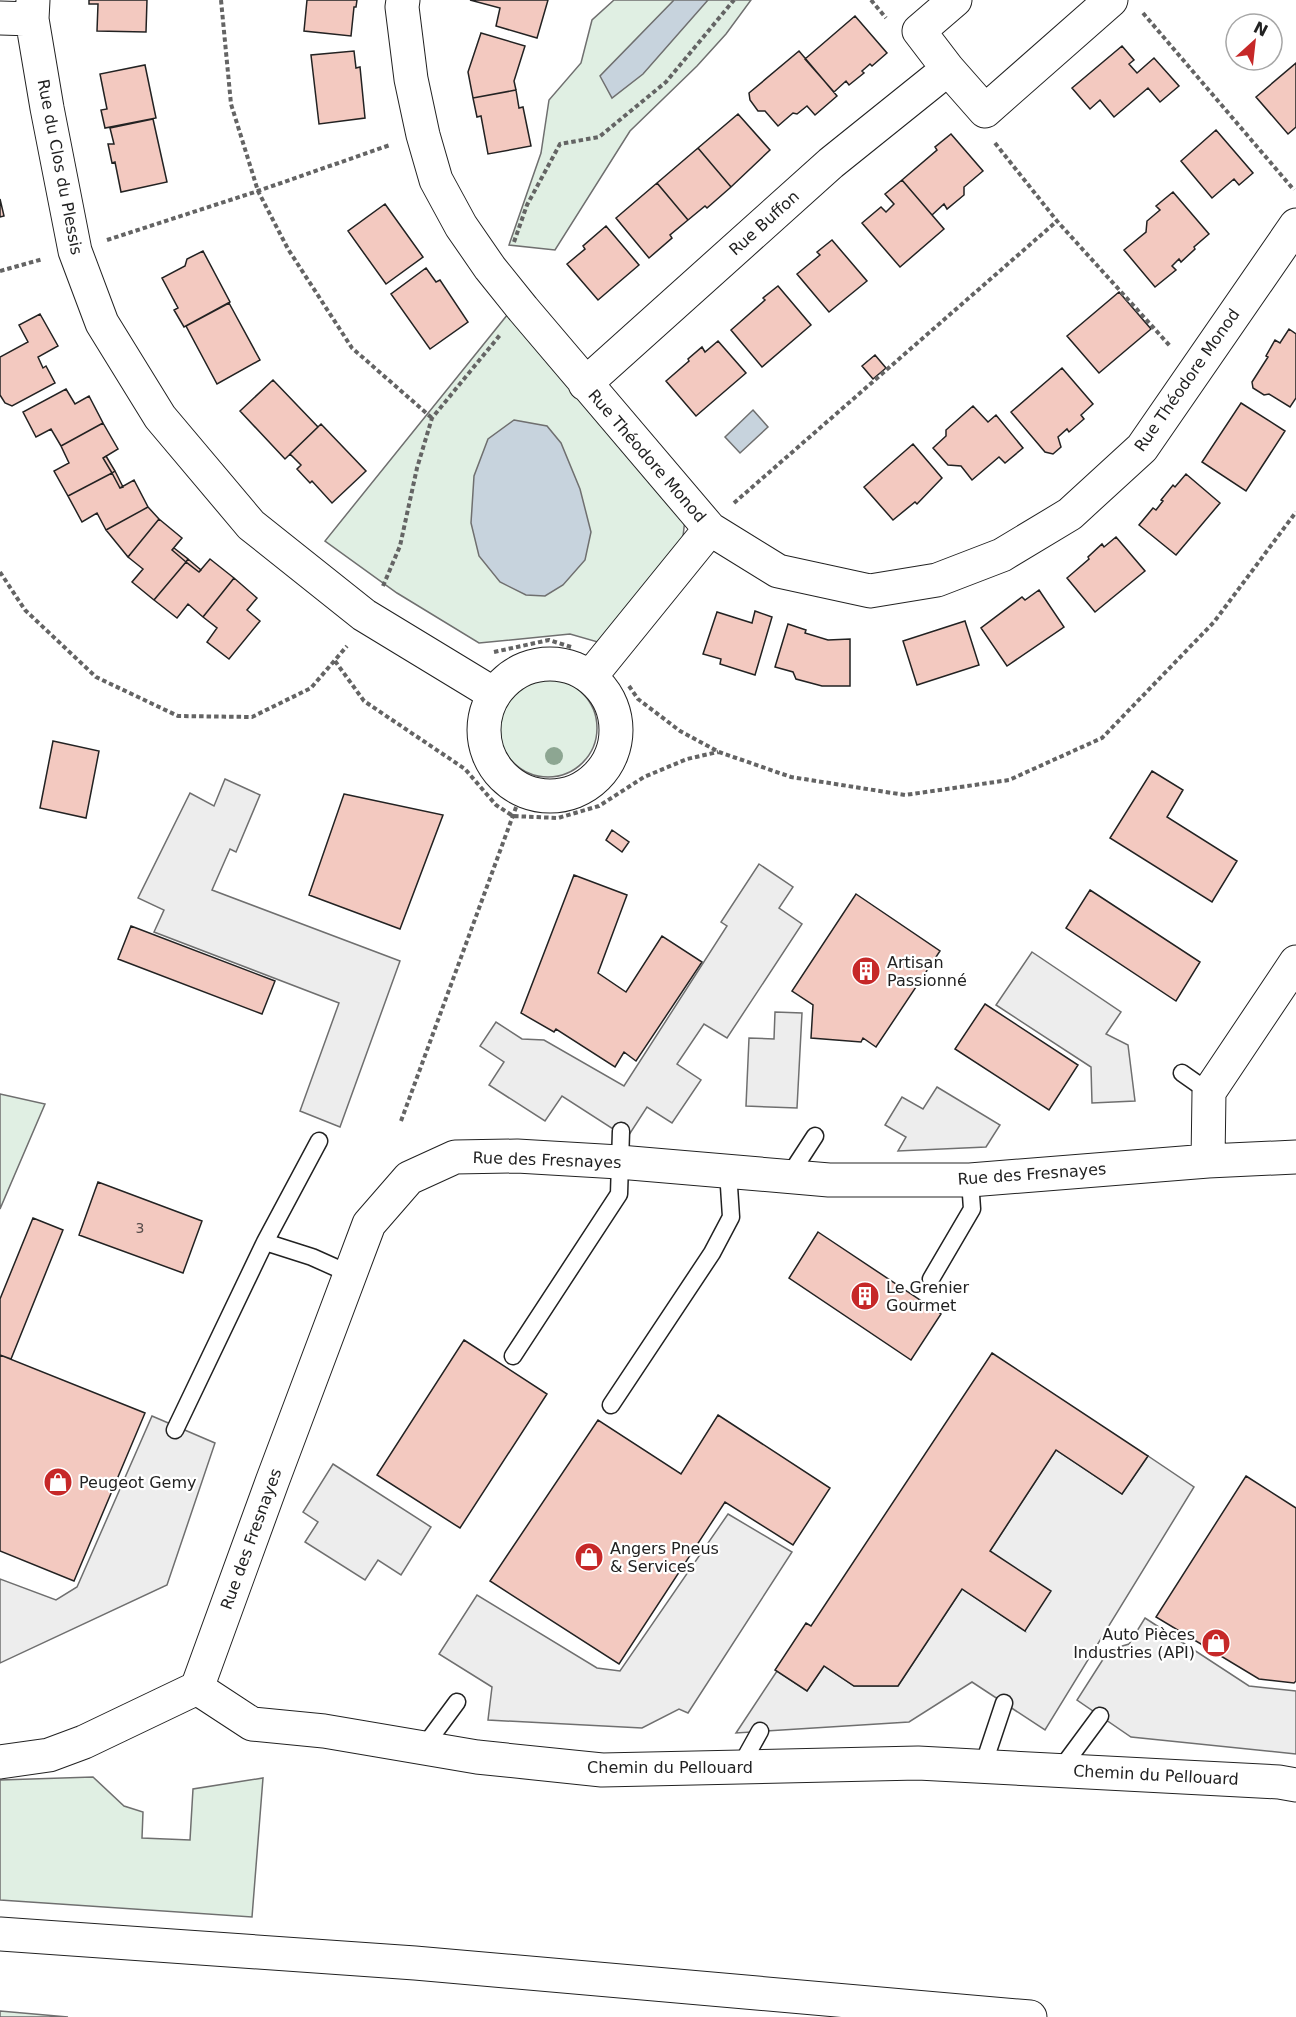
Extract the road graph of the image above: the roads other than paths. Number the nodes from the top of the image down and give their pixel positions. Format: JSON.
{"nodes":[{"id":1,"x":403,"y":0,"type":"edge"},
{"id":2,"x":955,"y":0,"type":"edge"},
{"id":3,"x":1126,"y":4,"type":"edge"},
{"id":4,"x":32,"y":9,"type":"edge"},
{"id":5,"x":0,"y":18,"type":"edge"},
{"id":6,"x":948,"y":69,"type":"junction"},
{"id":7,"x":1296,"y":225,"type":"edge"},
{"id":8,"x":585,"y":384,"type":"junction"},
{"id":9,"x":710,"y":529,"type":"junction"},
{"id":10,"x":598,"y":667,"type":"junction"},
{"id":11,"x":494,"y":694,"type":"junction"},
{"id":12,"x":1296,"y":962,"type":"edge"},
{"id":13,"x":1182,"y":1073,"type":"dead end"},
{"id":14,"x":1209,"y":1092,"type":"junction"},
{"id":15,"x":815,"y":1136,"type":"dead end"},
{"id":16,"x":319,"y":1141,"type":"dead end"},
{"id":17,"x":620,"y":1146,"type":"junction"},
{"id":18,"x":1296,"y":1157,"type":"edge"},
{"id":19,"x":1208,"y":1161,"type":"junction"},
{"id":20,"x":728,"y":1171,"type":"junction"},
{"id":21,"x":789,"y":1176,"type":"junction"},
{"id":22,"x":970,"y":1180,"type":"junction"},
{"id":23,"x":265,"y":1242,"type":"junction"},
{"id":24,"x":350,"y":1274,"type":"junction"},
{"id":25,"x":931,"y":1279,"type":"dead end"},
{"id":26,"x":513,"y":1356,"type":"dead end"},
{"id":27,"x":611,"y":1405,"type":"dead end"},
{"id":28,"x":176,"y":1430,"type":"dead end"},
{"id":29,"x":197,"y":1688,"type":"junction"},
{"id":30,"x":457,"y":1702,"type":"dead end"},
{"id":31,"x":1004,"y":1703,"type":"dead end"},
{"id":32,"x":1100,"y":1716,"type":"dead end"},
{"id":33,"x":760,"y":1731,"type":"dead end"},
{"id":34,"x":423,"y":1748,"type":"junction"},
{"id":35,"x":0,"y":1762,"type":"edge"},
{"id":36,"x":983,"y":1766,"type":"junction"},
{"id":37,"x":740,"y":1767,"type":"junction"},
{"id":38,"x":1060,"y":1770,"type":"junction"},
{"id":39,"x":1296,"y":1785,"type":"edge"},
{"id":40,"x":0,"y":1934,"type":"edge"},
{"id":41,"x":1030,"y":2017,"type":"edge"}],
"edges":[{"from":1,"to":8,"type":"street","name":"Rue Théodore Monod"},
{"from":2,"to":6,"type":"street"},
{"from":3,"to":6,"type":"street"},
{"from":4,"to":5,"type":"street"},
{"from":4,"to":11,"type":"street","name":"Rue du Clos du Plessis"},
{"from":6,"to":8,"type":"street","name":"Rue Buffon"},
{"from":7,"to":9,"type":"street","name":"Rue Théodore Monod"},
{"from":8,"to":9,"type":"street","name":"Rue Théodore Monod"},
{"from":9,"to":10,"type":"street"},
{"from":10,"to":11,"type":"street"},
{"from":10,"to":11,"type":"street"},
{"from":12,"to":14,"type":"street"},
{"from":13,"to":14,"type":"lane"},
{"from":14,"to":19,"type":"street"},
{"from":15,"to":21,"type":"lane"},
{"from":16,"to":23,"type":"lane"},
{"from":17,"to":20,"type":"street","name":"Rue des Fresnayes"},
{"from":17,"to":24,"type":"street","name":"Rue des Fresnayes"},
{"from":17,"to":26,"type":"lane"},
{"from":18,"to":19,"type":"street","name":"Rue des Fresnayes"},
{"from":19,"to":22,"type":"street","name":"Rue des Fresnayes"},
{"from":20,"to":21,"type":"street","name":"Rue des Fresnayes"},
{"from":20,"to":27,"type":"lane"},
{"from":21,"to":22,"type":"street","name":"Rue des Fresnayes"},
{"from":22,"to":25,"type":"lane"},
{"from":23,"to":24,"type":"lane"},
{"from":23,"to":28,"type":"lane"},
{"from":24,"to":29,"type":"street","name":"Rue des Fresnayes"},
{"from":29,"to":34,"type":"street","name":"Chemin du Pellouard"},
{"from":29,"to":35,"type":"street"},
{"from":30,"to":34,"type":"lane"},
{"from":31,"to":36,"type":"lane"},
{"from":32,"to":38,"type":"lane"},
{"from":33,"to":37,"type":"lane"},
{"from":34,"to":37,"type":"street","name":"Chemin du Pellouard"},
{"from":36,"to":37,"type":"street","name":"Chemin du Pellouard"},
{"from":36,"to":38,"type":"street","name":"Chemin du Pellouard"},
{"from":38,"to":39,"type":"street","name":"Chemin du Pellouard"},
{"from":40,"to":41,"type":"street"}]}
